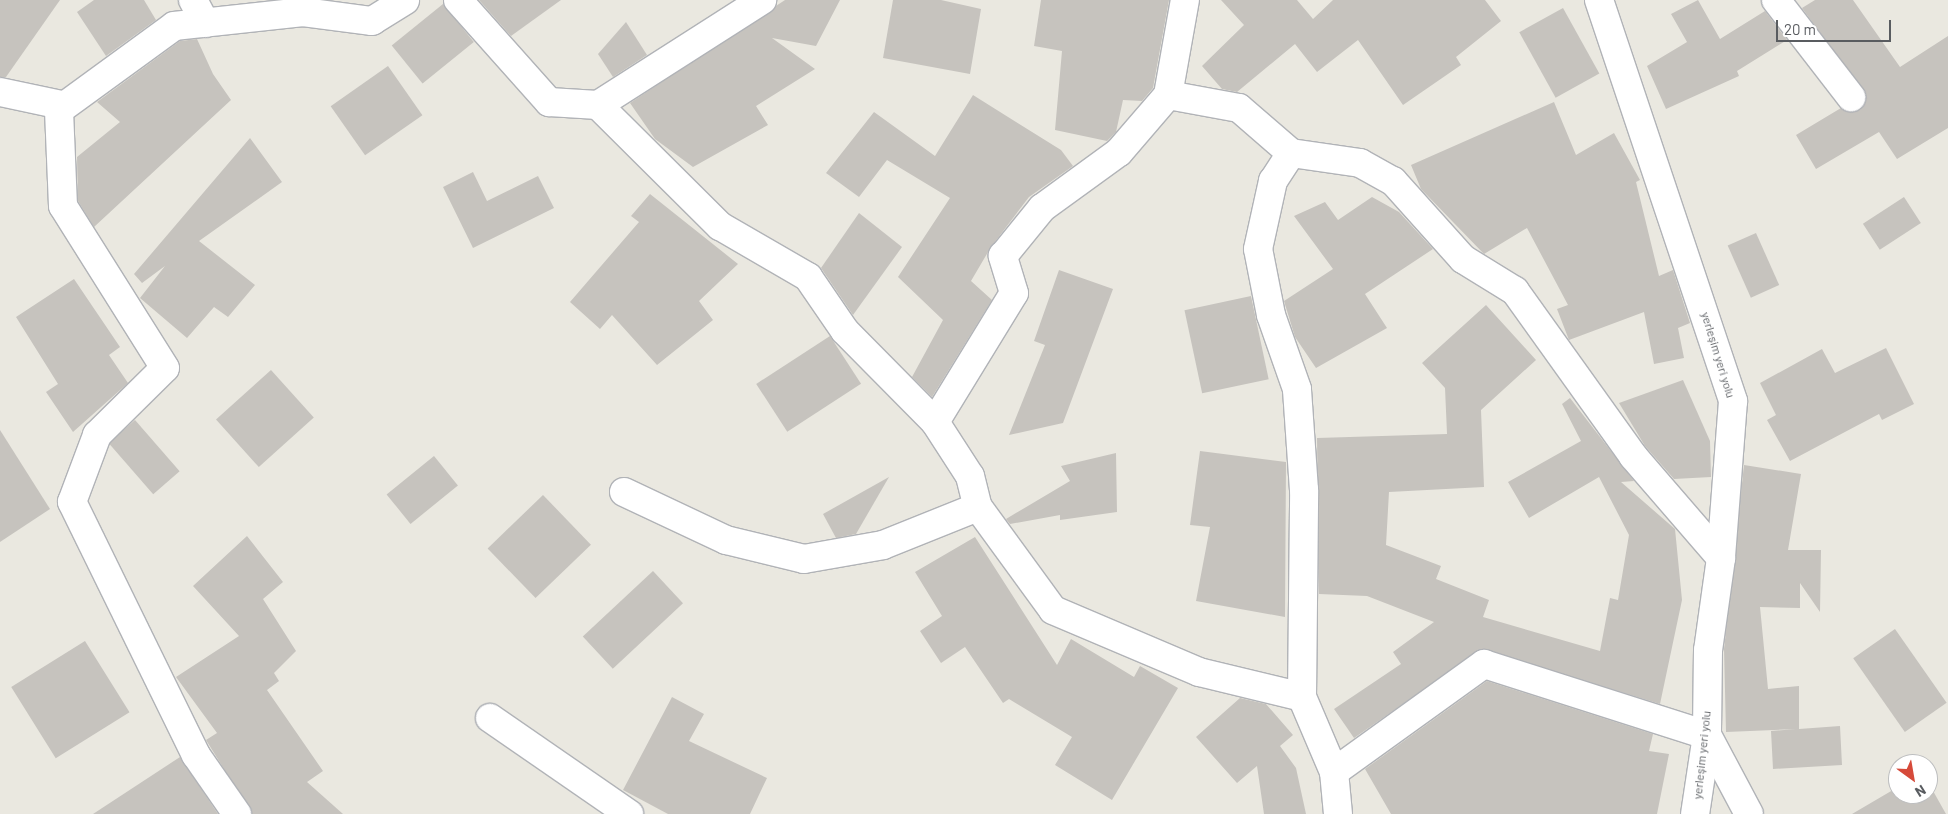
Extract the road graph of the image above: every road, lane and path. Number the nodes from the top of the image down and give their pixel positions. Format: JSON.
{"nodes":[{"id":1,"x":405,"y":0,"type":"edge"},
{"id":2,"x":458,"y":0,"type":"edge"},
{"id":3,"x":762,"y":0,"type":"edge"},
{"id":4,"x":1185,"y":0,"type":"edge"},
{"id":5,"x":1599,"y":0,"type":"edge"},
{"id":6,"x":1776,"y":0,"type":"edge"},
{"id":7,"x":199,"y":12,"type":"edge"},
{"id":8,"x":0,"y":92,"type":"edge"},
{"id":9,"x":1168,"y":95,"type":"junction"},
{"id":10,"x":1852,"y":97,"type":"dead end"},
{"id":11,"x":61,"y":105,"type":"junction"},
{"id":12,"x":598,"y":105,"type":"junction"},
{"id":13,"x":1291,"y":153,"type":"junction"},
{"id":14,"x":935,"y":422,"type":"junction"},
{"id":15,"x":624,"y":492,"type":"dead end"},
{"id":16,"x":978,"y":507,"type":"junction"},
{"id":17,"x":1721,"y":558,"type":"junction"},
{"id":18,"x":1302,"y":697,"type":"junction"},
{"id":19,"x":490,"y":718,"type":"dead end"},
{"id":20,"x":1706,"y":735,"type":"junction"},
{"id":21,"x":1334,"y":772,"type":"junction"},
{"id":22,"x":237,"y":814,"type":"edge"},
{"id":23,"x":629,"y":814,"type":"edge"},
{"id":24,"x":1338,"y":814,"type":"edge"},
{"id":25,"x":1695,"y":814,"type":"edge"},
{"id":26,"x":1749,"y":814,"type":"edge"}],
"edges":[{"from":1,"to":7,"type":"street"},
{"from":2,"to":12,"type":"street"},
{"from":3,"to":12,"type":"street"},
{"from":4,"to":9,"type":"street"},
{"from":5,"to":17,"type":"street","name":"yerleşim yeri yolu"},
{"from":6,"to":10,"type":"street"},
{"from":7,"to":11,"type":"street"},
{"from":8,"to":11,"type":"street"},
{"from":9,"to":13,"type":"street"},
{"from":9,"to":14,"type":"street"},
{"from":11,"to":22,"type":"street"},
{"from":12,"to":14,"type":"street"},
{"from":13,"to":17,"type":"street"},
{"from":13,"to":18,"type":"street"},
{"from":14,"to":16,"type":"street"},
{"from":15,"to":16,"type":"street"},
{"from":16,"to":18,"type":"street"},
{"from":17,"to":20,"type":"street","name":"yerleşim yeri yolu"},
{"from":18,"to":21,"type":"street"},
{"from":19,"to":23,"type":"street"},
{"from":20,"to":21,"type":"street"},
{"from":20,"to":25,"type":"street","name":"yerleşim yeri yolu"},
{"from":20,"to":26,"type":"street"},
{"from":21,"to":24,"type":"street"}]}
